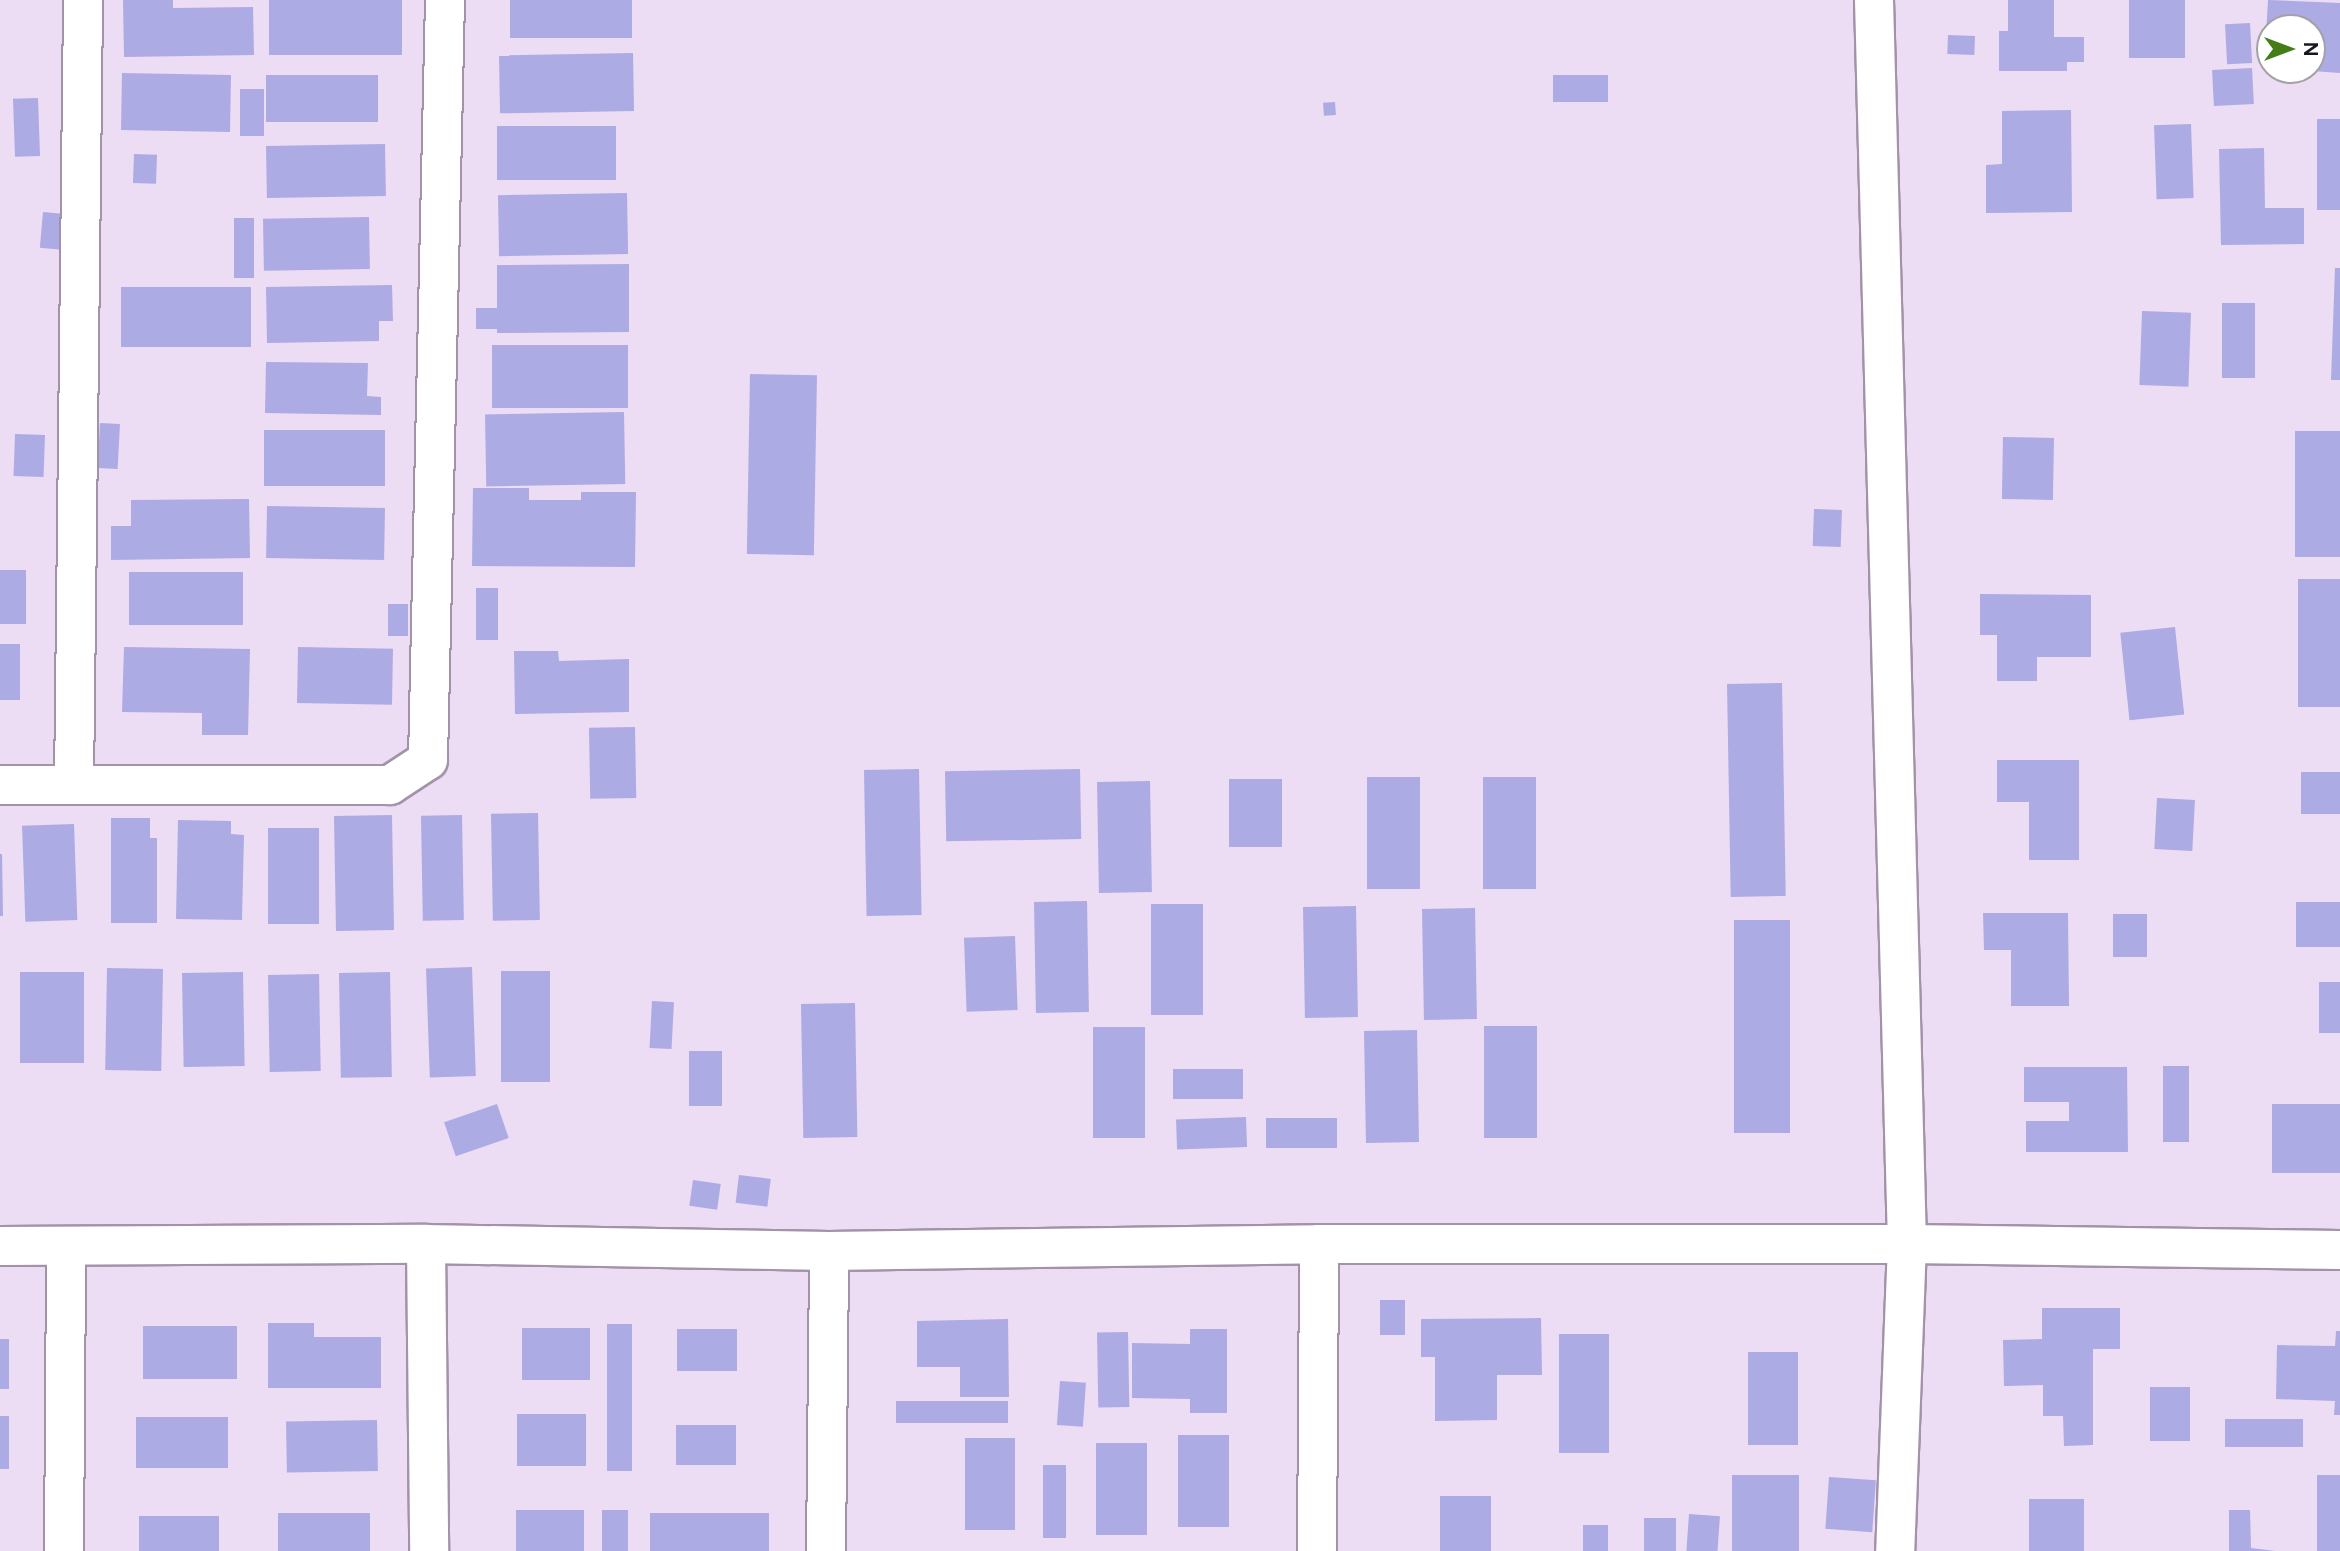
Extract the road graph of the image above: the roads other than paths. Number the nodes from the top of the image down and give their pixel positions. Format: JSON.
{"nodes":[{"id":1,"x":83,"y":0,"type":"edge"},
{"id":2,"x":445,"y":0,"type":"edge"},
{"id":3,"x":1874,"y":0,"type":"edge"},
{"id":4,"x":0,"y":785,"type":"edge"},
{"id":5,"x":74,"y":785,"type":"junction"},
{"id":6,"x":426,"y":1244,"type":"junction"},
{"id":7,"x":1319,"y":1244,"type":"junction"},
{"id":8,"x":1907,"y":1244,"type":"junction"},
{"id":9,"x":0,"y":1246,"type":"edge"},
{"id":10,"x":66,"y":1247,"type":"junction"},
{"id":11,"x":2340,"y":1250,"type":"edge"},
{"id":12,"x":829,"y":1251,"type":"junction"},
{"id":13,"x":64,"y":1551,"type":"edge"},
{"id":14,"x":429,"y":1551,"type":"edge"},
{"id":15,"x":826,"y":1551,"type":"edge"},
{"id":16,"x":1317,"y":1551,"type":"edge"},
{"id":17,"x":1895,"y":1551,"type":"edge"}],
"edges":[{"from":1,"to":5,"type":"street"},
{"from":2,"to":5,"type":"street"},
{"from":3,"to":8,"type":"street"},
{"from":4,"to":5,"type":"street"},
{"from":6,"to":10,"type":"street"},
{"from":6,"to":12,"type":"street"},
{"from":6,"to":14,"type":"street"},
{"from":7,"to":8,"type":"street"},
{"from":7,"to":12,"type":"street"},
{"from":7,"to":16,"type":"street"},
{"from":8,"to":11,"type":"street"},
{"from":8,"to":17,"type":"street"},
{"from":9,"to":10,"type":"street"},
{"from":10,"to":13,"type":"street"},
{"from":12,"to":15,"type":"street"}]}
